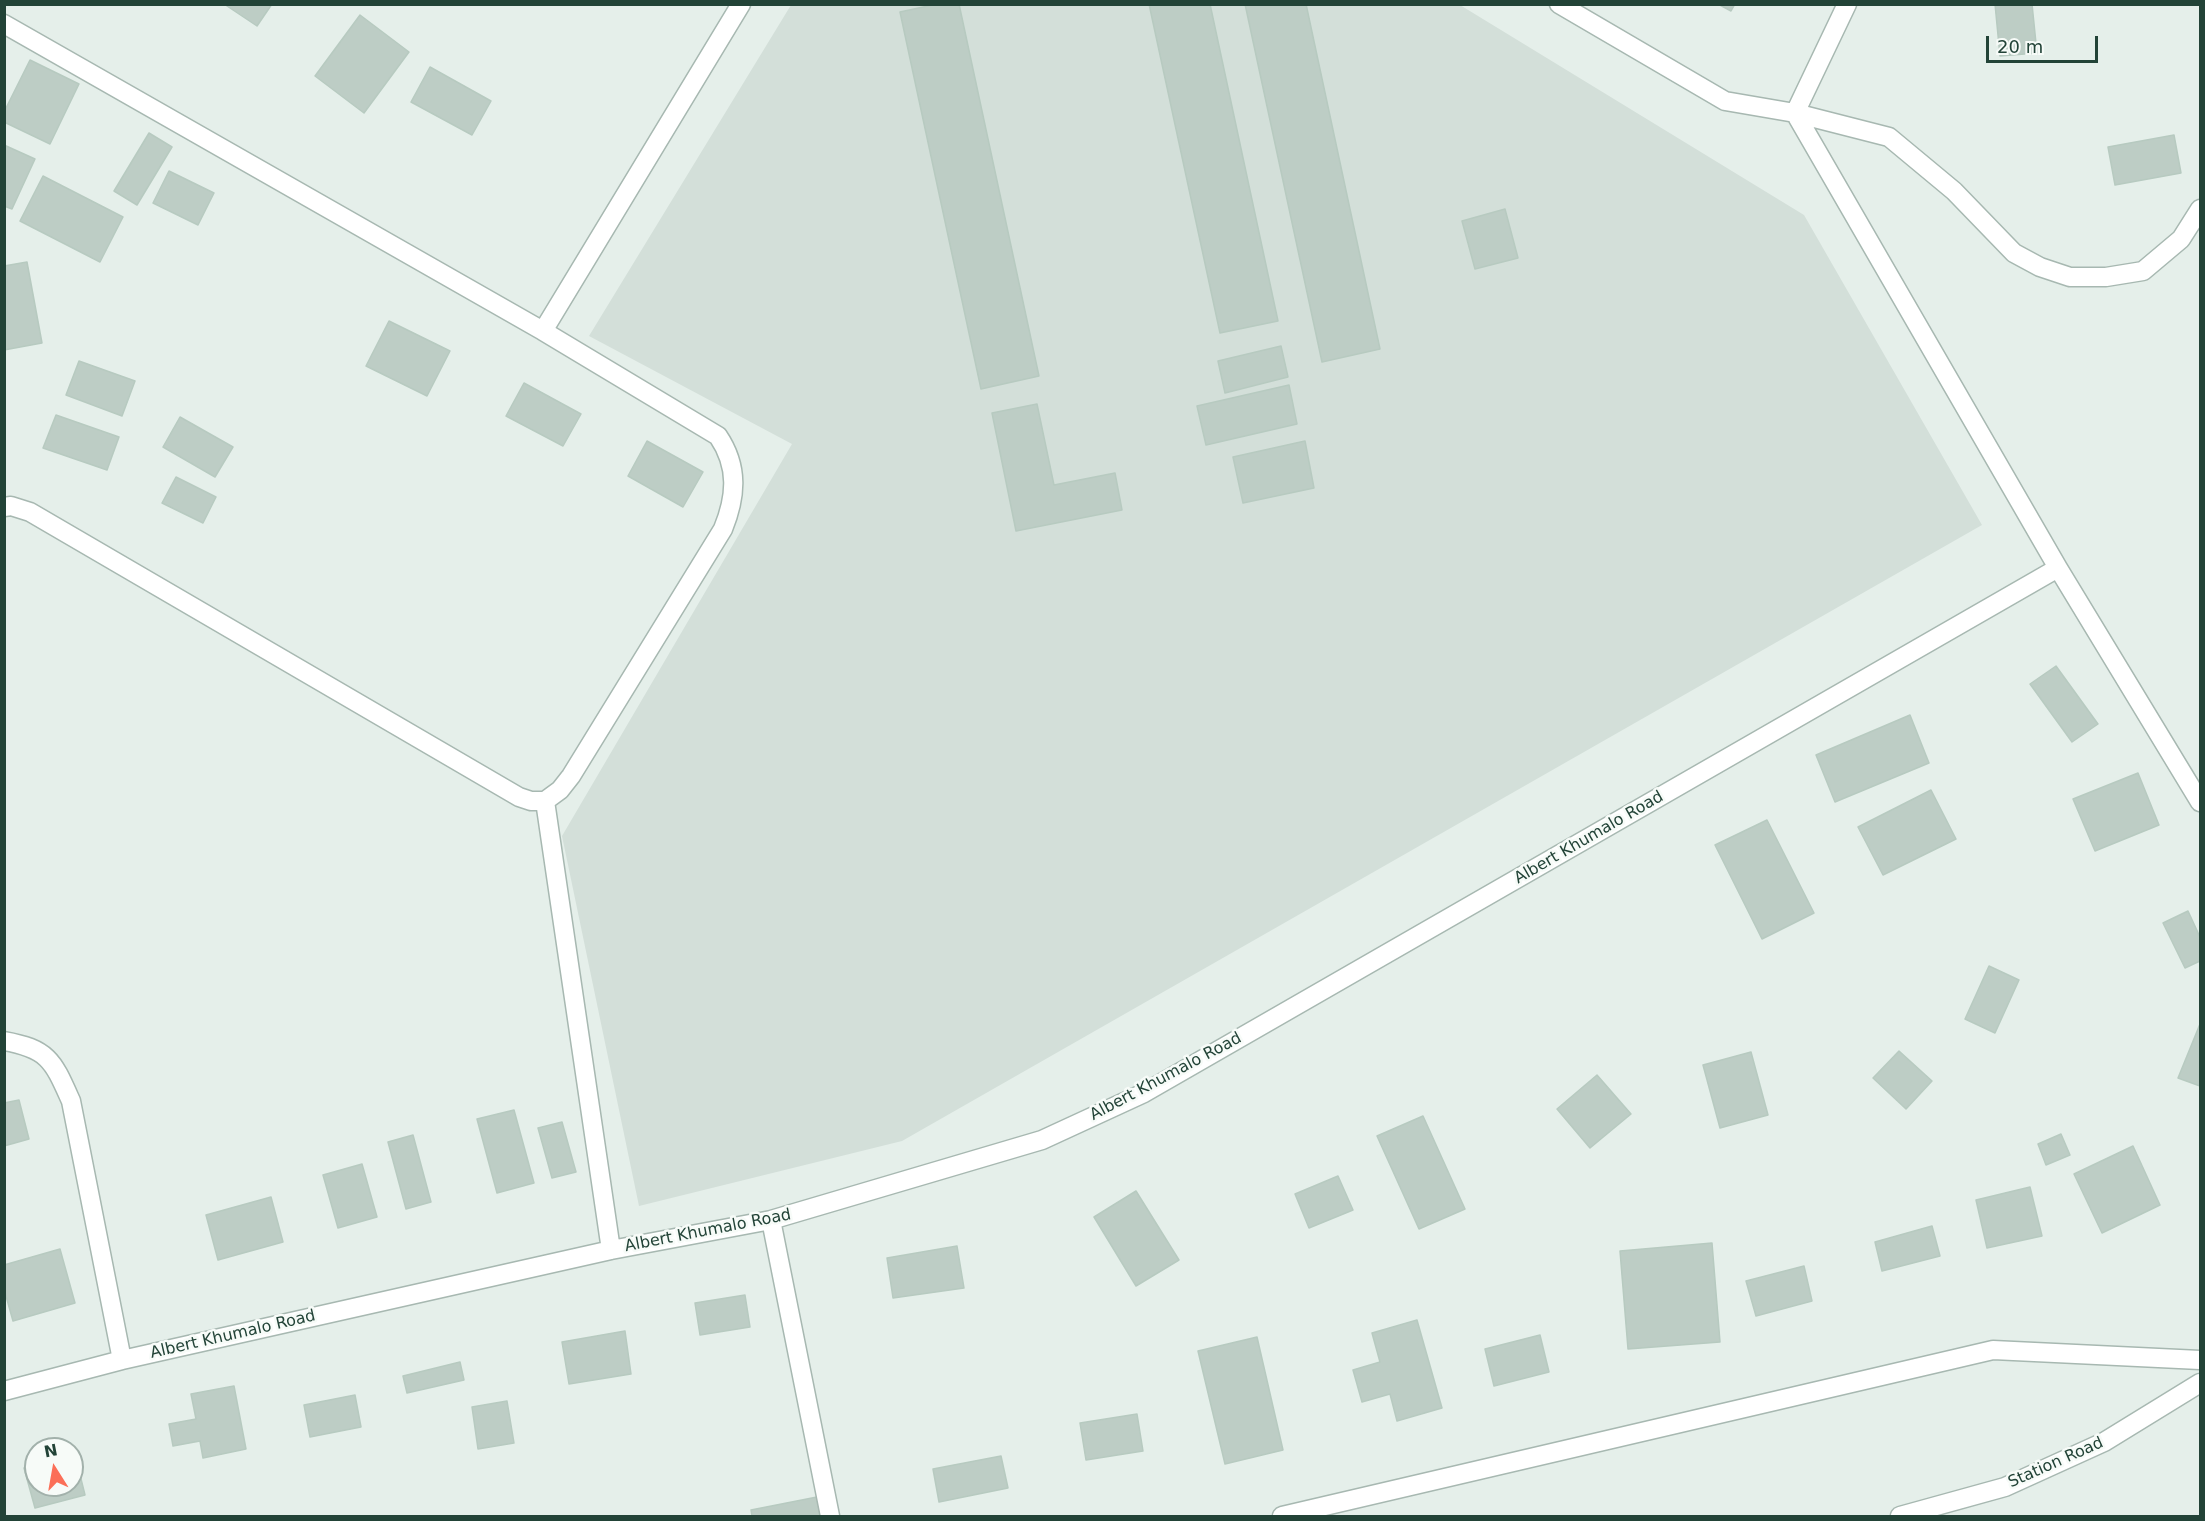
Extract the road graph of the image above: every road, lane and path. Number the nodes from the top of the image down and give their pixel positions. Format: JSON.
{"nodes":[{"id":1,"x":741,"y":4,"type":"edge"},
{"id":2,"x":1559,"y":4,"type":"edge"},
{"id":3,"x":1847,"y":4,"type":"edge"},
{"id":4,"x":4,"y":24,"type":"edge"},
{"id":5,"x":1795,"y":113,"type":"junction"},
{"id":6,"x":2200,"y":209,"type":"edge"},
{"id":7,"x":543,"y":331,"type":"junction"},
{"id":8,"x":4,"y":507,"type":"edge"},
{"id":9,"x":2058,"y":568,"type":"junction"},
{"id":10,"x":2198,"y":794,"type":"edge"},
{"id":11,"x":545,"y":801,"type":"junction"},
{"id":12,"x":4,"y":1041,"type":"edge"},
{"id":13,"x":771,"y":1220,"type":"junction"},
{"id":14,"x":611,"y":1250,"type":"junction"},
{"id":15,"x":122,"y":1360,"type":"junction"},
{"id":16,"x":2200,"y":1360,"type":"edge"},
{"id":17,"x":2200,"y":1383,"type":"edge"},
{"id":18,"x":4,"y":1391,"type":"edge"},
{"id":19,"x":830,"y":1516,"type":"edge"},
{"id":20,"x":1282,"y":1516,"type":"edge"},
{"id":21,"x":1900,"y":1516,"type":"edge"}],
"edges":[{"from":1,"to":7,"type":"street"},
{"from":2,"to":5,"type":"street"},
{"from":3,"to":5,"type":"street"},
{"from":4,"to":7,"type":"street"},
{"from":5,"to":6,"type":"street"},
{"from":5,"to":9,"type":"street"},
{"from":7,"to":11,"type":"street"},
{"from":8,"to":11,"type":"street"},
{"from":9,"to":10,"type":"street"},
{"from":9,"to":13,"type":"street","name":"Albert Khumalo Road"},
{"from":11,"to":14,"type":"street"},
{"from":12,"to":15,"type":"street"},
{"from":13,"to":14,"type":"street","name":"Albert Khumalo Road"},
{"from":13,"to":19,"type":"street"},
{"from":14,"to":15,"type":"street","name":"Albert Khumalo Road"},
{"from":15,"to":18,"type":"street","name":"Albert Khumalo Road"},
{"from":16,"to":20,"type":"street"},
{"from":17,"to":21,"type":"street","name":"Station Road"}]}
